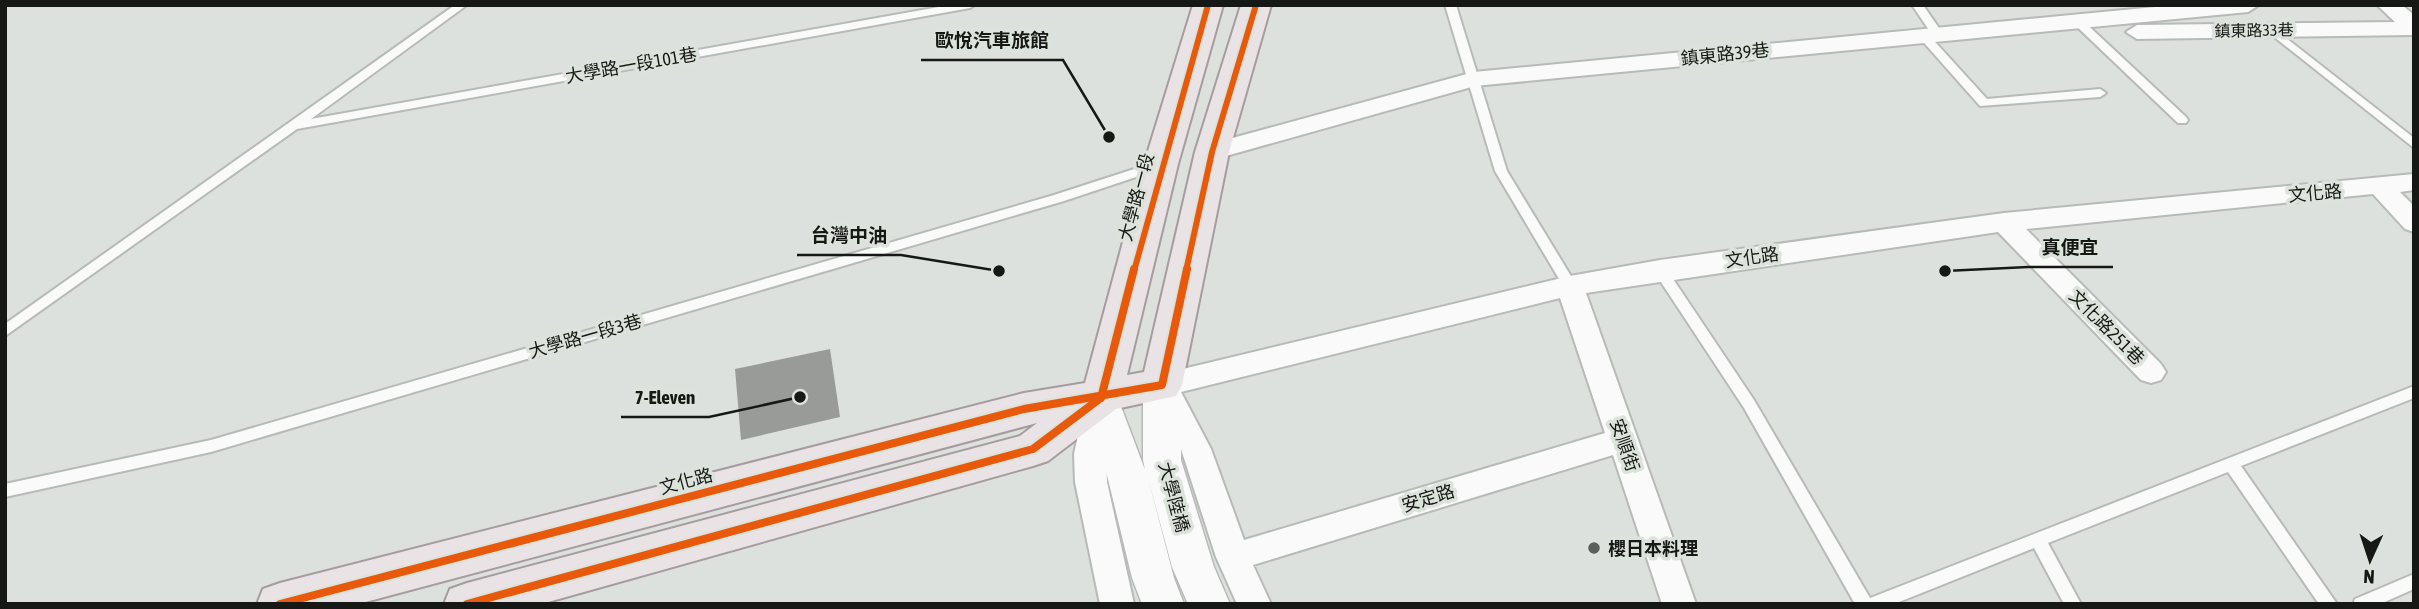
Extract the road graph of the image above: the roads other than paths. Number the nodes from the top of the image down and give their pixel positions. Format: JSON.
{"nodes":[{"id":1,"x":462,"y":5,"type":"edge"},
{"id":2,"x":970,"y":5,"type":"edge"},
{"id":3,"x":1208,"y":5,"type":"edge"},
{"id":4,"x":1256,"y":5,"type":"edge"},
{"id":5,"x":1450,"y":5,"type":"edge"},
{"id":6,"x":1917,"y":5,"type":"edge"},
{"id":7,"x":2248,"y":5,"type":"edge"},
{"id":8,"x":2388,"y":5,"type":"edge"},
{"id":9,"x":2087,"y":19,"type":"junction"},
{"id":10,"x":2414,"y":27,"type":"edge"},
{"id":11,"x":2272,"y":30,"type":"junction"},
{"id":12,"x":1929,"y":34,"type":"junction"},
{"id":13,"x":1474,"y":79,"type":"junction"},
{"id":14,"x":2099,"y":93,"type":"dead end"},
{"id":15,"x":2182,"y":120,"type":"dead end"},
{"id":16,"x":291,"y":126,"type":"junction"},
{"id":17,"x":2414,"y":144,"type":"edge"},
{"id":18,"x":1212,"y":152,"type":"junction"},
{"id":19,"x":1161,"y":164,"type":"junction"},
{"id":20,"x":2414,"y":182,"type":"edge"},
{"id":21,"x":2380,"y":186,"type":"junction"},
{"id":22,"x":2004,"y":222,"type":"junction"},
{"id":23,"x":2414,"y":223,"type":"edge"},
{"id":24,"x":1660,"y":270,"type":"junction"},
{"id":25,"x":1570,"y":286,"type":"junction"},
{"id":26,"x":5,"y":331,"type":"edge"},
{"id":27,"x":2151,"y":372,"type":"dead end"},
{"id":28,"x":1162,"y":385,"type":"junction"},
{"id":29,"x":2414,"y":392,"type":"edge"},
{"id":30,"x":1101,"y":398,"type":"junction"},
{"id":31,"x":1623,"y":440,"type":"junction"},
{"id":32,"x":2231,"y":464,"type":"junction"},
{"id":33,"x":1144,"y":466,"type":"junction"},
{"id":34,"x":5,"y":491,"type":"edge"},
{"id":35,"x":2039,"y":541,"type":"junction"},
{"id":36,"x":1233,"y":556,"type":"junction"},
{"id":37,"x":2414,"y":581,"type":"edge"},
{"id":38,"x":281,"y":604,"type":"edge"},
{"id":39,"x":467,"y":604,"type":"edge"},
{"id":40,"x":1118,"y":604,"type":"edge"},
{"id":41,"x":1163,"y":604,"type":"edge"},
{"id":42,"x":1209,"y":604,"type":"edge"},
{"id":43,"x":1254,"y":604,"type":"edge"},
{"id":44,"x":1679,"y":604,"type":"edge"},
{"id":45,"x":1864,"y":604,"type":"edge"},
{"id":46,"x":1874,"y":604,"type":"edge"},
{"id":47,"x":2073,"y":604,"type":"edge"},
{"id":48,"x":2329,"y":604,"type":"edge"},
{"id":49,"x":2361,"y":604,"type":"edge"}],
"edges":[{"from":1,"to":16,"type":"lane"},
{"from":2,"to":16,"type":"lane","name":"大學路一段101巷"},
{"from":3,"to":19,"type":"main road","name":"大學路一段"},
{"from":4,"to":18,"type":"main road"},
{"from":5,"to":13,"type":"lane"},
{"from":6,"to":12,"type":"lane"},
{"from":7,"to":9,"type":"street","name":"鎮東路39巷"},
{"from":8,"to":10,"type":"street"},
{"from":9,"to":11,"type":"street","name":"鎮東路33巷"},
{"from":9,"to":12,"type":"street","name":"鎮東路39巷"},
{"from":9,"to":15,"type":"lane"},
{"from":10,"to":11,"type":"street","name":"鎮東路33巷"},
{"from":11,"to":17,"type":"lane"},
{"from":12,"to":13,"type":"street","name":"鎮東路39巷"},
{"from":12,"to":14,"type":"lane"},
{"from":13,"to":18,"type":"street","name":"鎮東路39巷"},
{"from":13,"to":25,"type":"lane"},
{"from":16,"to":26,"type":"lane"},
{"from":18,"to":28,"type":"main road"},
{"from":19,"to":30,"type":"main road","name":"大學路一段"},
{"from":19,"to":34,"type":"lane","name":"大學路一段3巷"},
{"from":20,"to":21,"type":"street","name":"文化路"},
{"from":21,"to":22,"type":"street","name":"文化路"},
{"from":21,"to":23,"type":"street"},
{"from":22,"to":24,"type":"street","name":"文化路"},
{"from":22,"to":27,"type":"street","name":"文化路251巷"},
{"from":24,"to":25,"type":"street","name":"文化路"},
{"from":24,"to":45,"type":"lane"},
{"from":25,"to":28,"type":"street","name":"文化路"},
{"from":25,"to":31,"type":"street","name":"安順街"},
{"from":28,"to":30,"type":"main road","name":"文化路"},
{"from":28,"to":33,"type":"street","name":"大學陸橋"},
{"from":28,"to":36,"type":"street"},
{"from":29,"to":32,"type":"lane"},
{"from":30,"to":33,"type":"street","name":"大學陸橋"},
{"from":30,"to":38,"type":"main road","name":"文化路"},
{"from":30,"to":39,"type":"main road","name":"文化路"},
{"from":30,"to":40,"type":"street"},
{"from":31,"to":36,"type":"street","name":"安定路"},
{"from":31,"to":44,"type":"street","name":"安順街"},
{"from":32,"to":35,"type":"lane"},
{"from":32,"to":48,"type":"lane"},
{"from":33,"to":41,"type":"street","name":"大學陸橋"},
{"from":33,"to":42,"type":"street","name":"大學陸橋"},
{"from":35,"to":46,"type":"lane"},
{"from":35,"to":47,"type":"lane"},
{"from":36,"to":43,"type":"street"},
{"from":37,"to":49,"type":"lane"}]}
